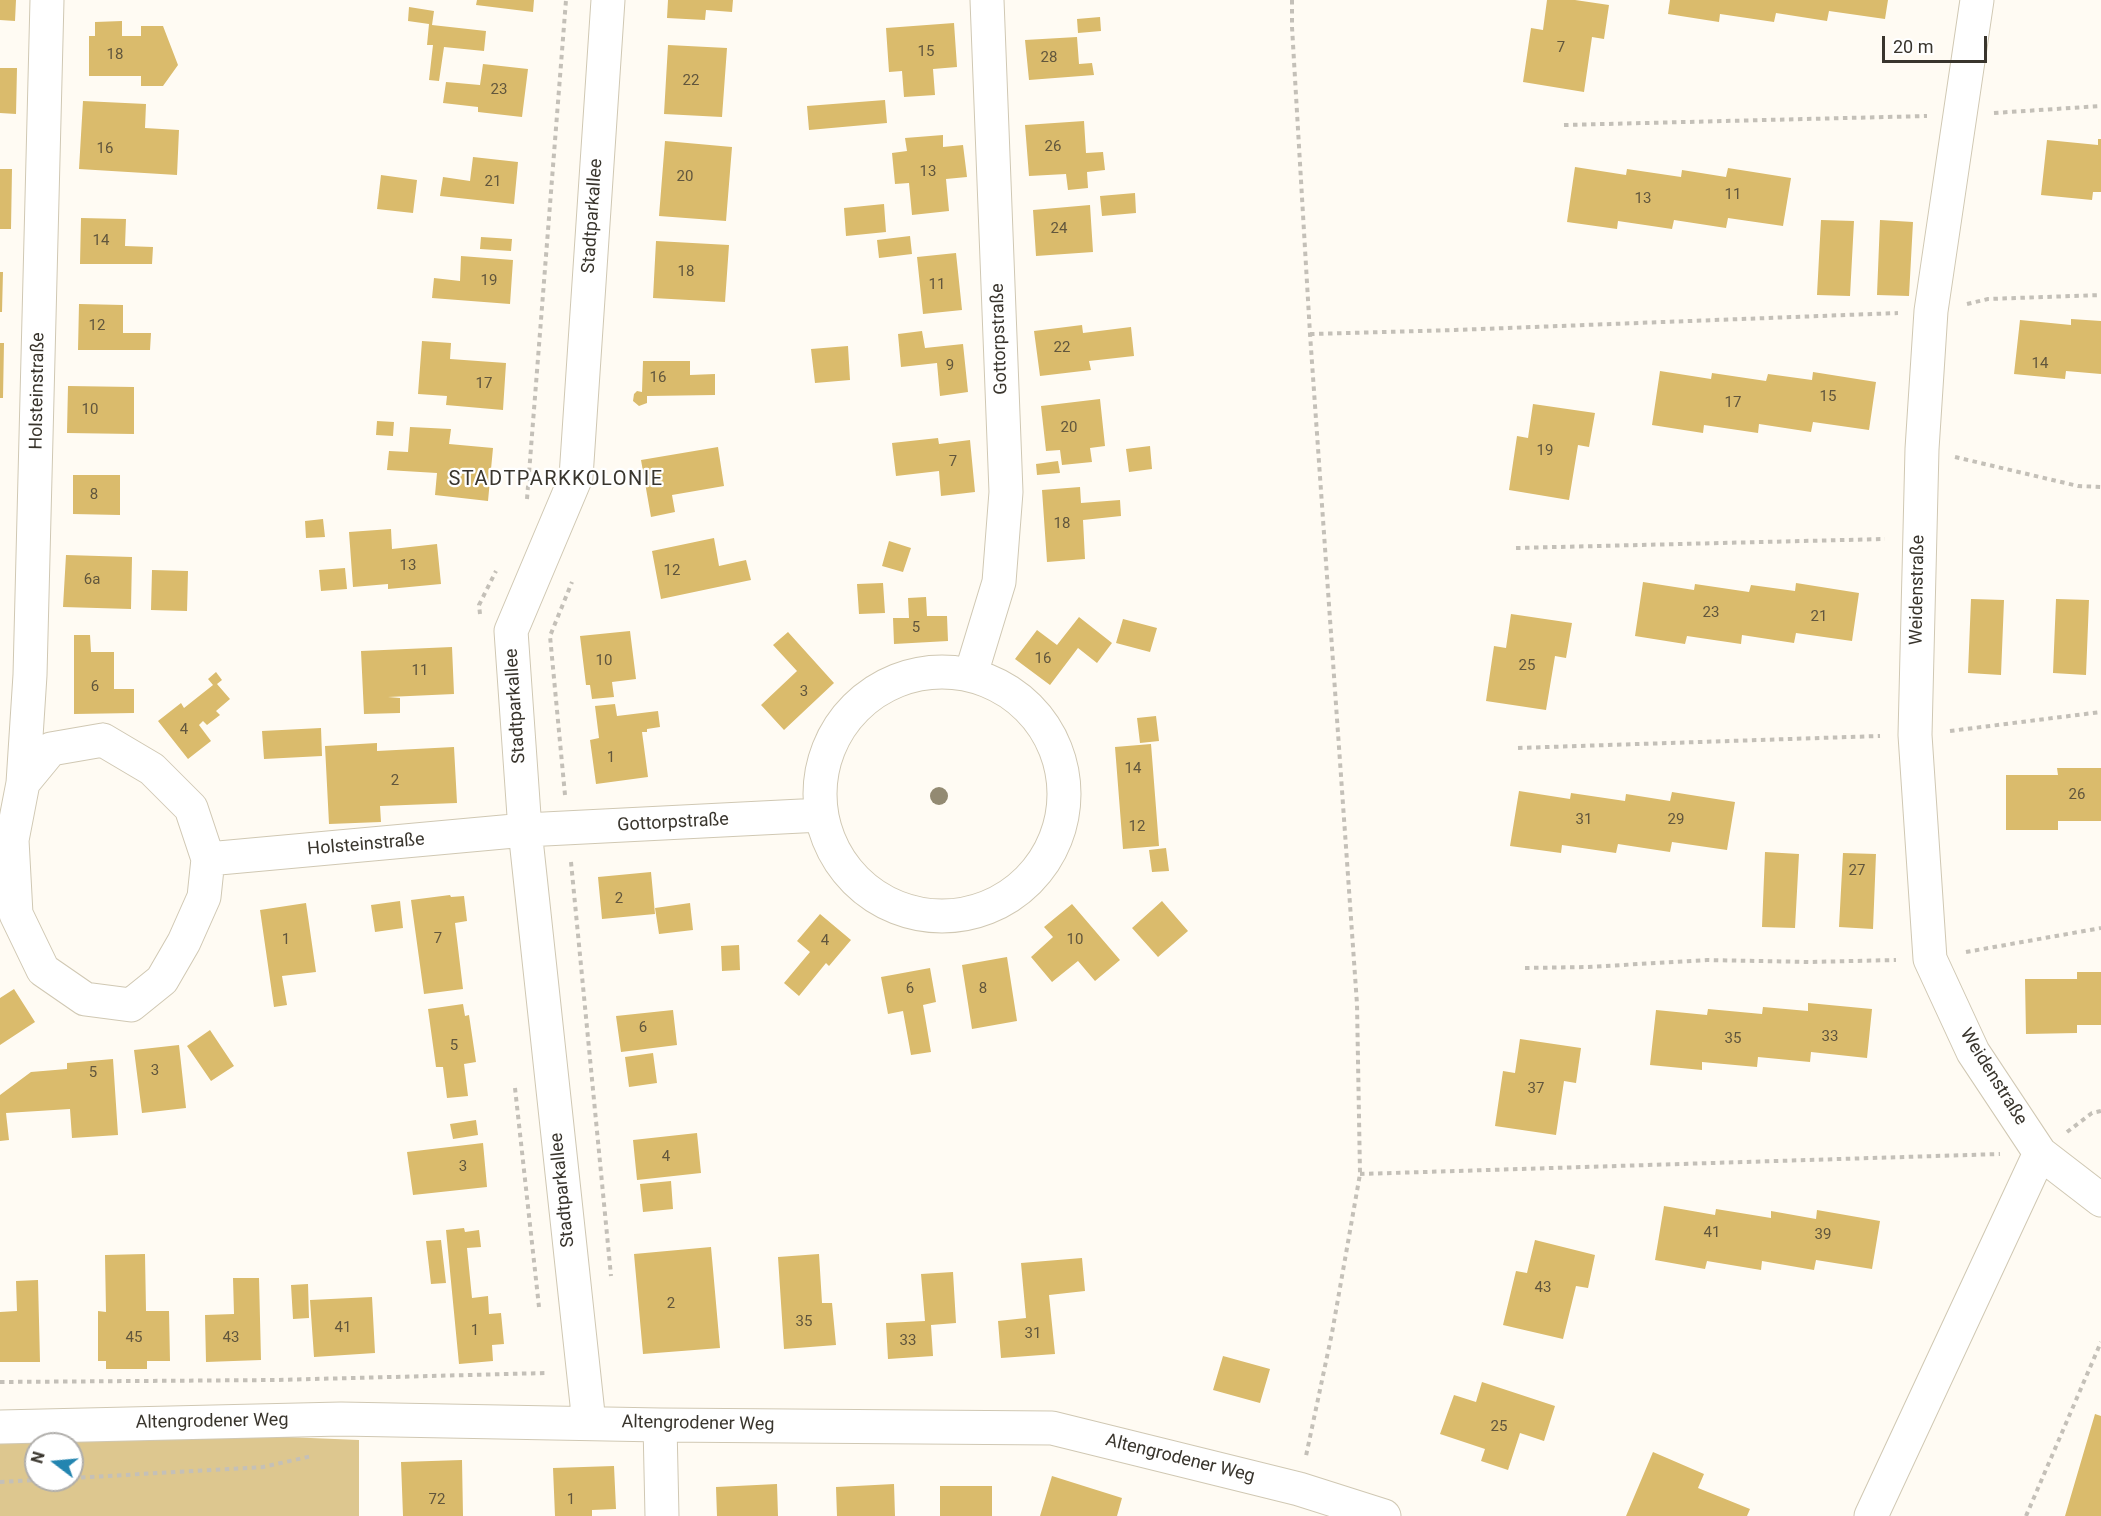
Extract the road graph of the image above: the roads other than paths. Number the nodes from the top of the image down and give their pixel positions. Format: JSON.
{"nodes":[{"id":1,"x":47,"y":0,"type":"edge"},
{"id":2,"x":608,"y":0,"type":"edge"},
{"id":3,"x":987,"y":0,"type":"edge"},
{"id":4,"x":1977,"y":0,"type":"edge"},
{"id":5,"x":971,"y":674,"type":"junction"},
{"id":6,"x":23,"y":783,"type":"junction"},
{"id":7,"x":821,"y":815,"type":"junction"},
{"id":8,"x":525,"y":830,"type":"junction"},
{"id":9,"x":208,"y":859,"type":"junction"},
{"id":10,"x":2040,"y":1153,"type":"junction"},
{"id":11,"x":2101,"y":1200,"type":"edge"},
{"id":12,"x":589,"y":1423,"type":"junction"},
{"id":13,"x":660,"y":1425,"type":"junction"},
{"id":14,"x":0,"y":1427,"type":"edge"},
{"id":15,"x":662,"y":1516,"type":"edge"},
{"id":16,"x":1384,"y":1516,"type":"edge"},
{"id":17,"x":1871,"y":1516,"type":"edge"}],
"edges":[{"from":1,"to":6,"type":"street","name":"Holsteinstraße"},
{"from":2,"to":8,"type":"street","name":"Stadtparkallee"},
{"from":3,"to":5,"type":"street","name":"Gottorpstraße"},
{"from":4,"to":10,"type":"street","name":"Weidenstraße"},
{"from":5,"to":7,"type":"street"},
{"from":5,"to":7,"type":"street"},
{"from":6,"to":9,"type":"street","name":"Holsteinstraße"},
{"from":6,"to":9,"type":"street","name":"Holsteinstraße"},
{"from":7,"to":8,"type":"street","name":"Gottorpstraße"},
{"from":8,"to":9,"type":"street","name":"Holsteinstraße"},
{"from":8,"to":12,"type":"street","name":"Stadtparkallee"},
{"from":10,"to":11,"type":"street","name":"Weidenstraße"},
{"from":10,"to":17,"type":"street"},
{"from":12,"to":13,"type":"street","name":"Altengrodener Weg"},
{"from":12,"to":14,"type":"street","name":"Altengrodener Weg"},
{"from":13,"to":15,"type":"street"},
{"from":13,"to":16,"type":"street","name":"Altengrodener Weg"}]}
